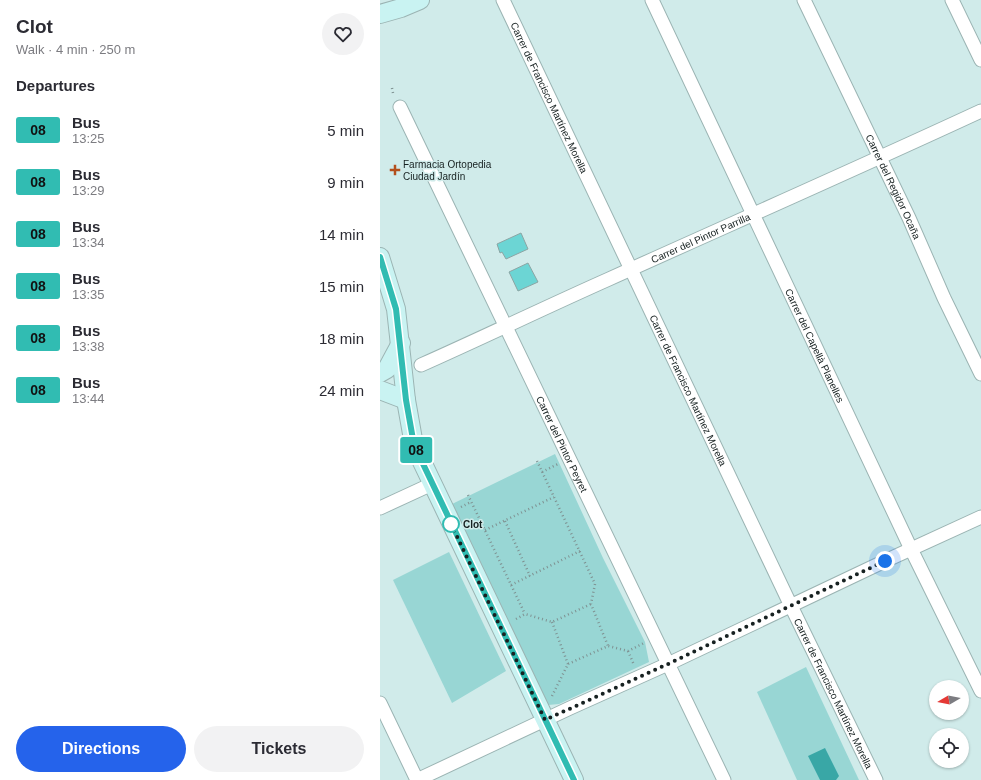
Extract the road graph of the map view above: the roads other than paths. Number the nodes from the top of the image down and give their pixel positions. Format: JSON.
{"nodes":[{"id":1,"x":420,"y":0,"type":"edge"},
{"id":2,"x":503,"y":0,"type":"edge"},
{"id":3,"x":652,"y":0,"type":"edge"},
{"id":4,"x":804,"y":0,"type":"edge"},
{"id":5,"x":952,"y":0,"type":"edge"},
{"id":6,"x":380,"y":14,"type":"edge"},
{"id":7,"x":981,"y":60,"type":"edge"},
{"id":8,"x":400,"y":107,"type":"dead end"},
{"id":9,"x":981,"y":111,"type":"edge"},
{"id":10,"x":880,"y":157,"type":"junction"},
{"id":11,"x":754,"y":215,"type":"junction"},
{"id":12,"x":380,"y":257,"type":"edge"},
{"id":13,"x":631,"y":269,"type":"junction"},
{"id":14,"x":506,"y":327,"type":"junction"},
{"id":15,"x":401,"y":344,"type":"junction"},
{"id":16,"x":421,"y":365,"type":"dead end"},
{"id":17,"x":380,"y":373,"type":"edge"},
{"id":18,"x":981,"y":374,"type":"edge"},
{"id":19,"x":380,"y":390,"type":"edge"},
{"id":20,"x":406,"y":400,"type":"junction"},
{"id":21,"x":432,"y":484,"type":"junction"},
{"id":22,"x":380,"y":508,"type":"edge"},
{"id":23,"x":981,"y":517,"type":"edge"},
{"id":24,"x":911,"y":549,"type":"junction"},
{"id":25,"x":791,"y":606,"type":"junction"},
{"id":26,"x":668,"y":664,"type":"junction"},
{"id":27,"x":981,"y":691,"type":"edge"},
{"id":28,"x":380,"y":703,"type":"edge"},
{"id":29,"x":545,"y":720,"type":"junction"},
{"id":30,"x":417,"y":780,"type":"edge"},
{"id":31,"x":574,"y":780,"type":"edge"},
{"id":32,"x":724,"y":780,"type":"edge"},
{"id":33,"x":876,"y":780,"type":"edge"}],
"edges":[{"from":1,"to":6,"type":"street"},
{"from":2,"to":13,"type":"street","name":"Carrer de Francisco Martínez Morella"},
{"from":3,"to":11,"type":"street","name":"Carrer del Capellà Planelles"},
{"from":4,"to":10,"type":"street","name":"Carrer del Regidor Ocaña"},
{"from":5,"to":7,"type":"street"},
{"from":8,"to":14,"type":"street","name":"Carrer del Pintor Peyret"},
{"from":9,"to":10,"type":"street","name":"Carrer del Pintor Parrilla"},
{"from":10,"to":11,"type":"street","name":"Carrer del Pintor Parrilla"},
{"from":10,"to":18,"type":"street","name":"Carrer del Regidor Ocaña"},
{"from":11,"to":13,"type":"street","name":"Carrer del Pintor Parrilla"},
{"from":11,"to":24,"type":"street","name":"Carrer del Capellà Planelles"},
{"from":12,"to":15,"type":"street"},
{"from":13,"to":14,"type":"street","name":"Carrer del Pintor Parrilla"},
{"from":13,"to":25,"type":"street","name":"Carrer de Francisco Martínez Morella"},
{"from":14,"to":16,"type":"street","name":"Carrer del Pintor Parrilla"},
{"from":14,"to":26,"type":"street","name":"Carrer del Pintor Peyret"},
{"from":15,"to":17,"type":"street"},
{"from":15,"to":20,"type":"street"},
{"from":19,"to":20,"type":"street"},
{"from":20,"to":21,"type":"street"},
{"from":21,"to":22,"type":"street"},
{"from":21,"to":29,"type":"street"},
{"from":23,"to":24,"type":"street"},
{"from":24,"to":25,"type":"street"},
{"from":24,"to":27,"type":"street","name":"Carrer del Capellà Planelles"},
{"from":25,"to":26,"type":"street"},
{"from":25,"to":33,"type":"street","name":"Carrer de Francisco Martínez Morella"},
{"from":26,"to":29,"type":"street"},
{"from":26,"to":32,"type":"street","name":"Carrer del Pintor Peyret"},
{"from":28,"to":30,"type":"street"},
{"from":29,"to":30,"type":"street"},
{"from":29,"to":31,"type":"street"}]}
